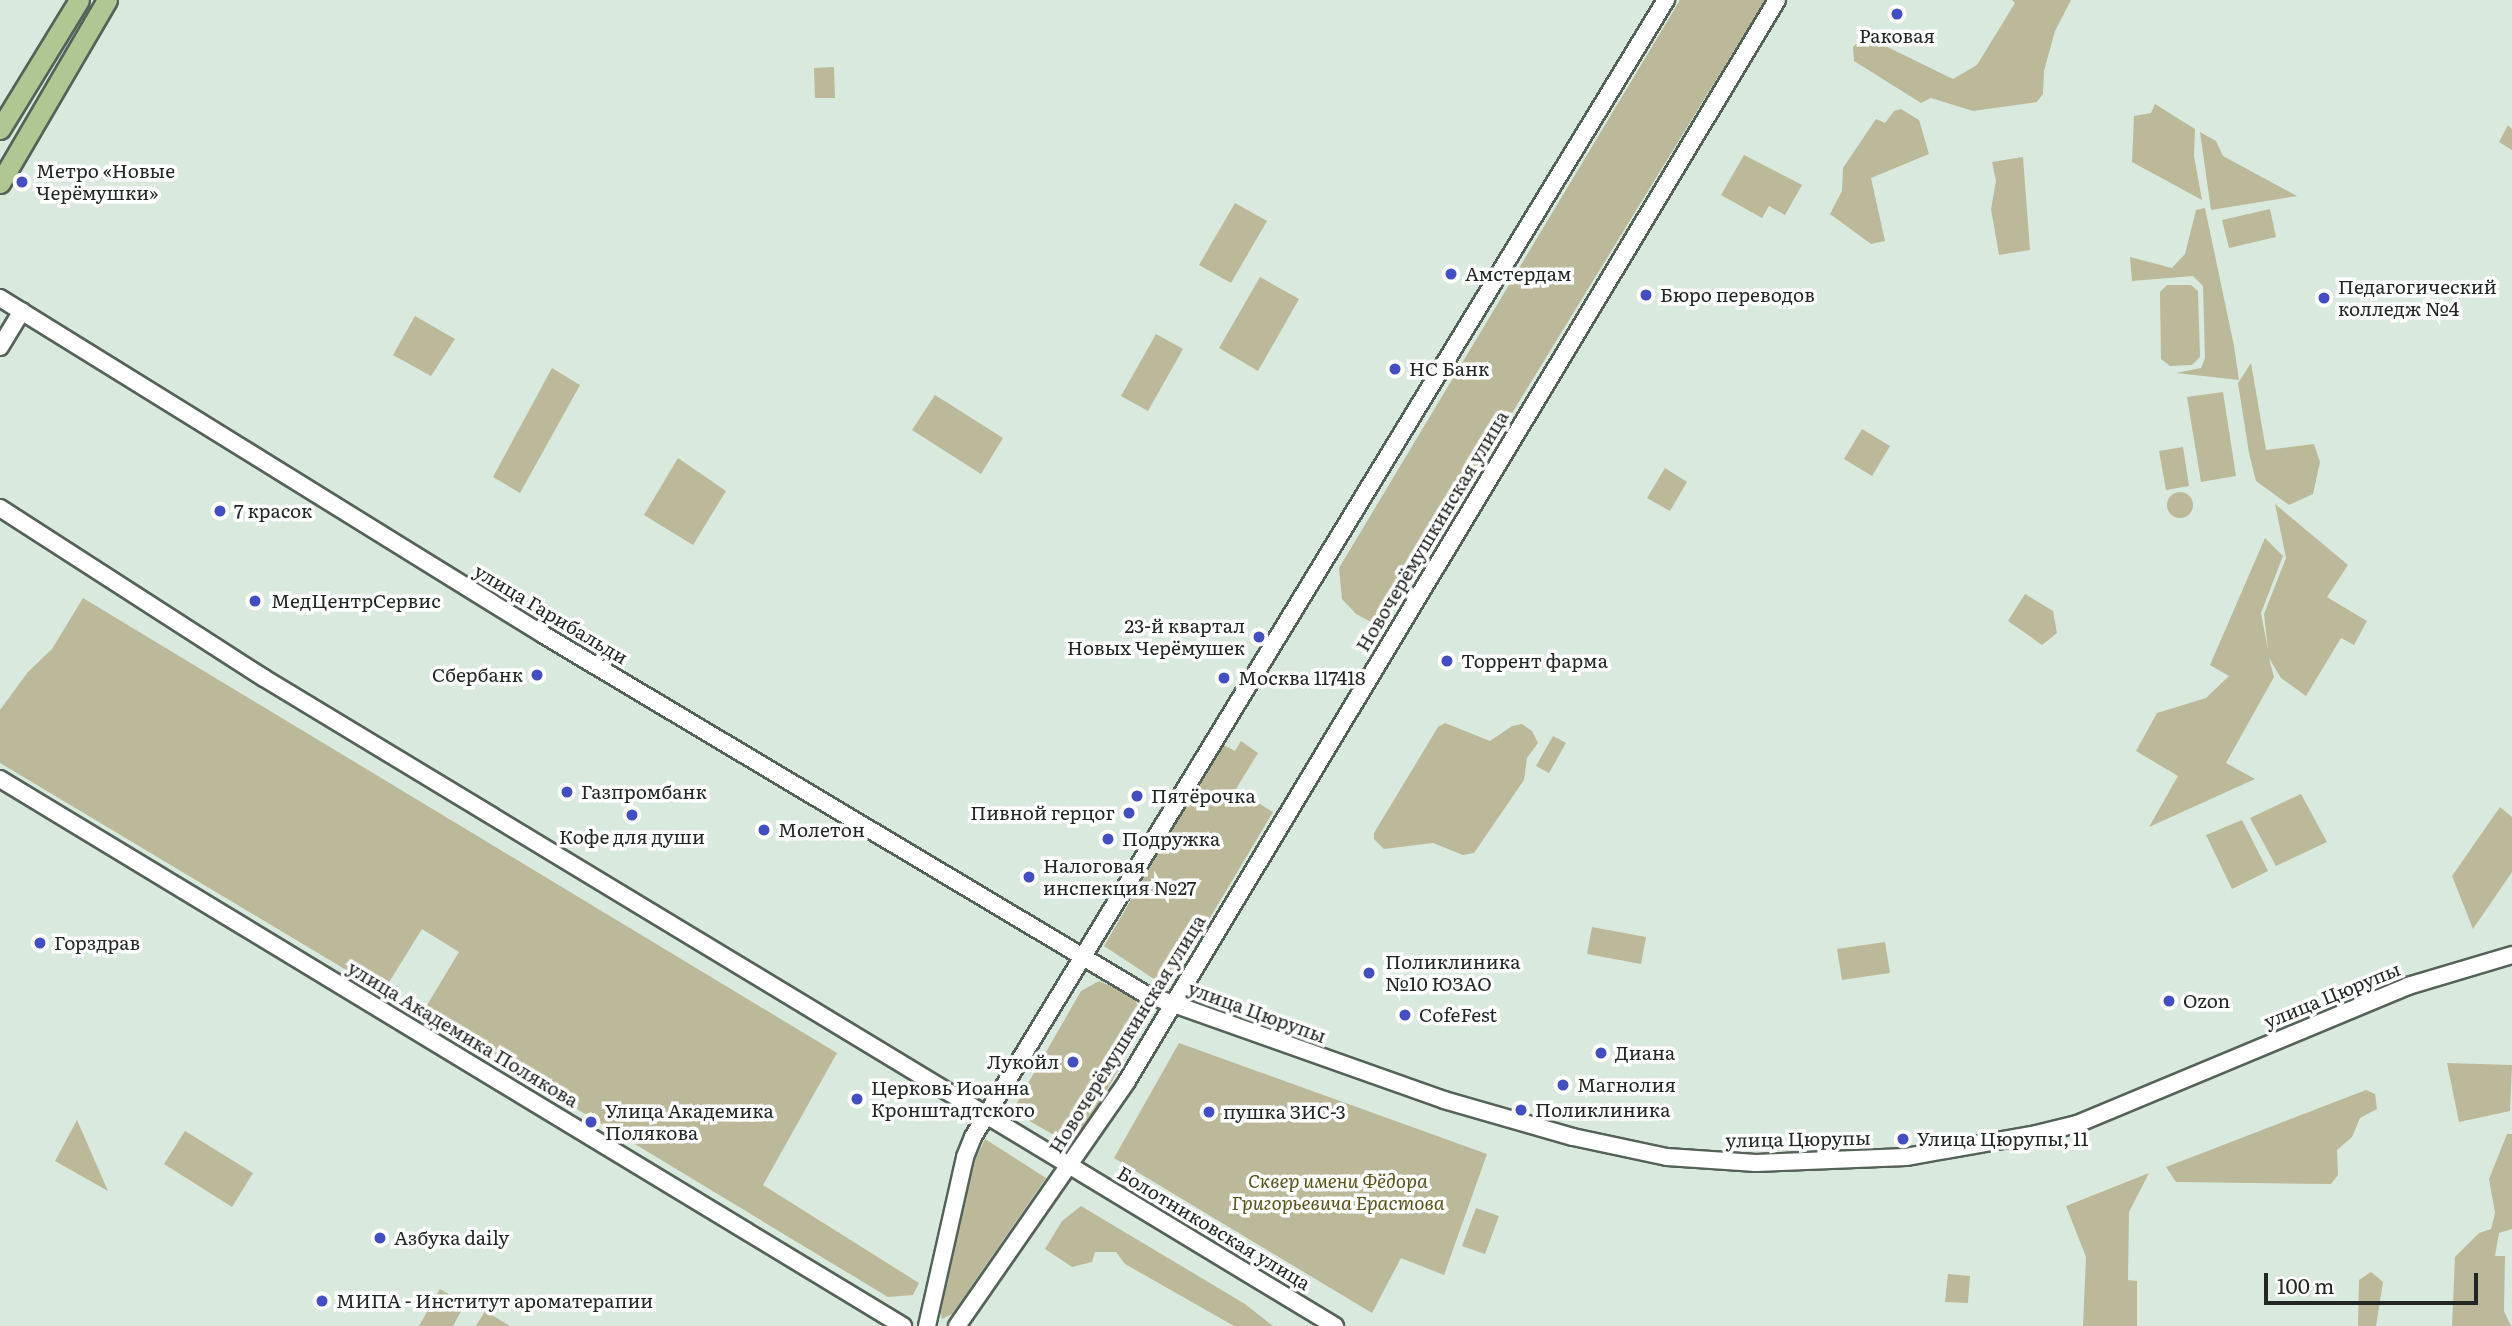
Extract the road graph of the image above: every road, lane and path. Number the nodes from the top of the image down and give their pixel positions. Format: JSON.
{"nodes":[{"id":1,"x":79,"y":0,"type":"edge"},
{"id":2,"x":107,"y":0,"type":"edge"},
{"id":3,"x":1666,"y":0,"type":"edge"},
{"id":4,"x":1777,"y":0,"type":"edge"},
{"id":5,"x":0,"y":129,"type":"edge"},
{"id":6,"x":0,"y":183,"type":"edge"},
{"id":7,"x":0,"y":298,"type":"edge"},
{"id":8,"x":22,"y":312,"type":"junction"},
{"id":9,"x":0,"y":347,"type":"edge"},
{"id":10,"x":0,"y":508,"type":"edge"},
{"id":11,"x":0,"y":779,"type":"edge"},
{"id":12,"x":2512,"y":955,"type":"edge"},
{"id":13,"x":1083,"y":961,"type":"junction"},
{"id":14,"x":1171,"y":1004,"type":"junction"},
{"id":15,"x":988,"y":1116,"type":"junction"},
{"id":16,"x":1071,"y":1166,"type":"junction"},
{"id":17,"x":903,"y":1326,"type":"edge"},
{"id":18,"x":927,"y":1326,"type":"edge"},
{"id":19,"x":957,"y":1326,"type":"edge"},
{"id":20,"x":1335,"y":1326,"type":"edge"}],
"edges":[{"from":1,"to":5,"type":"main road"},
{"from":2,"to":6,"type":"main road"},
{"from":3,"to":13,"type":"street"},
{"from":4,"to":14,"type":"street","name":"Новочерёмушкинская улица"},
{"from":7,"to":8,"type":"street","name":"улица Гарибальди"},
{"from":8,"to":9,"type":"street"},
{"from":8,"to":13,"type":"street","name":"улица Гарибальди"},
{"from":10,"to":15,"type":"street"},
{"from":11,"to":17,"type":"street","name":"улица Академика Полякова"},
{"from":12,"to":14,"type":"street","name":"улица Цюрупы"},
{"from":13,"to":14,"type":"street","name":"улица Цюрупы"},
{"from":13,"to":15,"type":"street"},
{"from":14,"to":16,"type":"street","name":"Новочерёмушкинская улица"},
{"from":15,"to":16,"type":"street"},
{"from":15,"to":18,"type":"street"},
{"from":16,"to":19,"type":"street","name":"Новочерёмушкинская улица"},
{"from":16,"to":20,"type":"street","name":"Болотниковская улица"}]}
